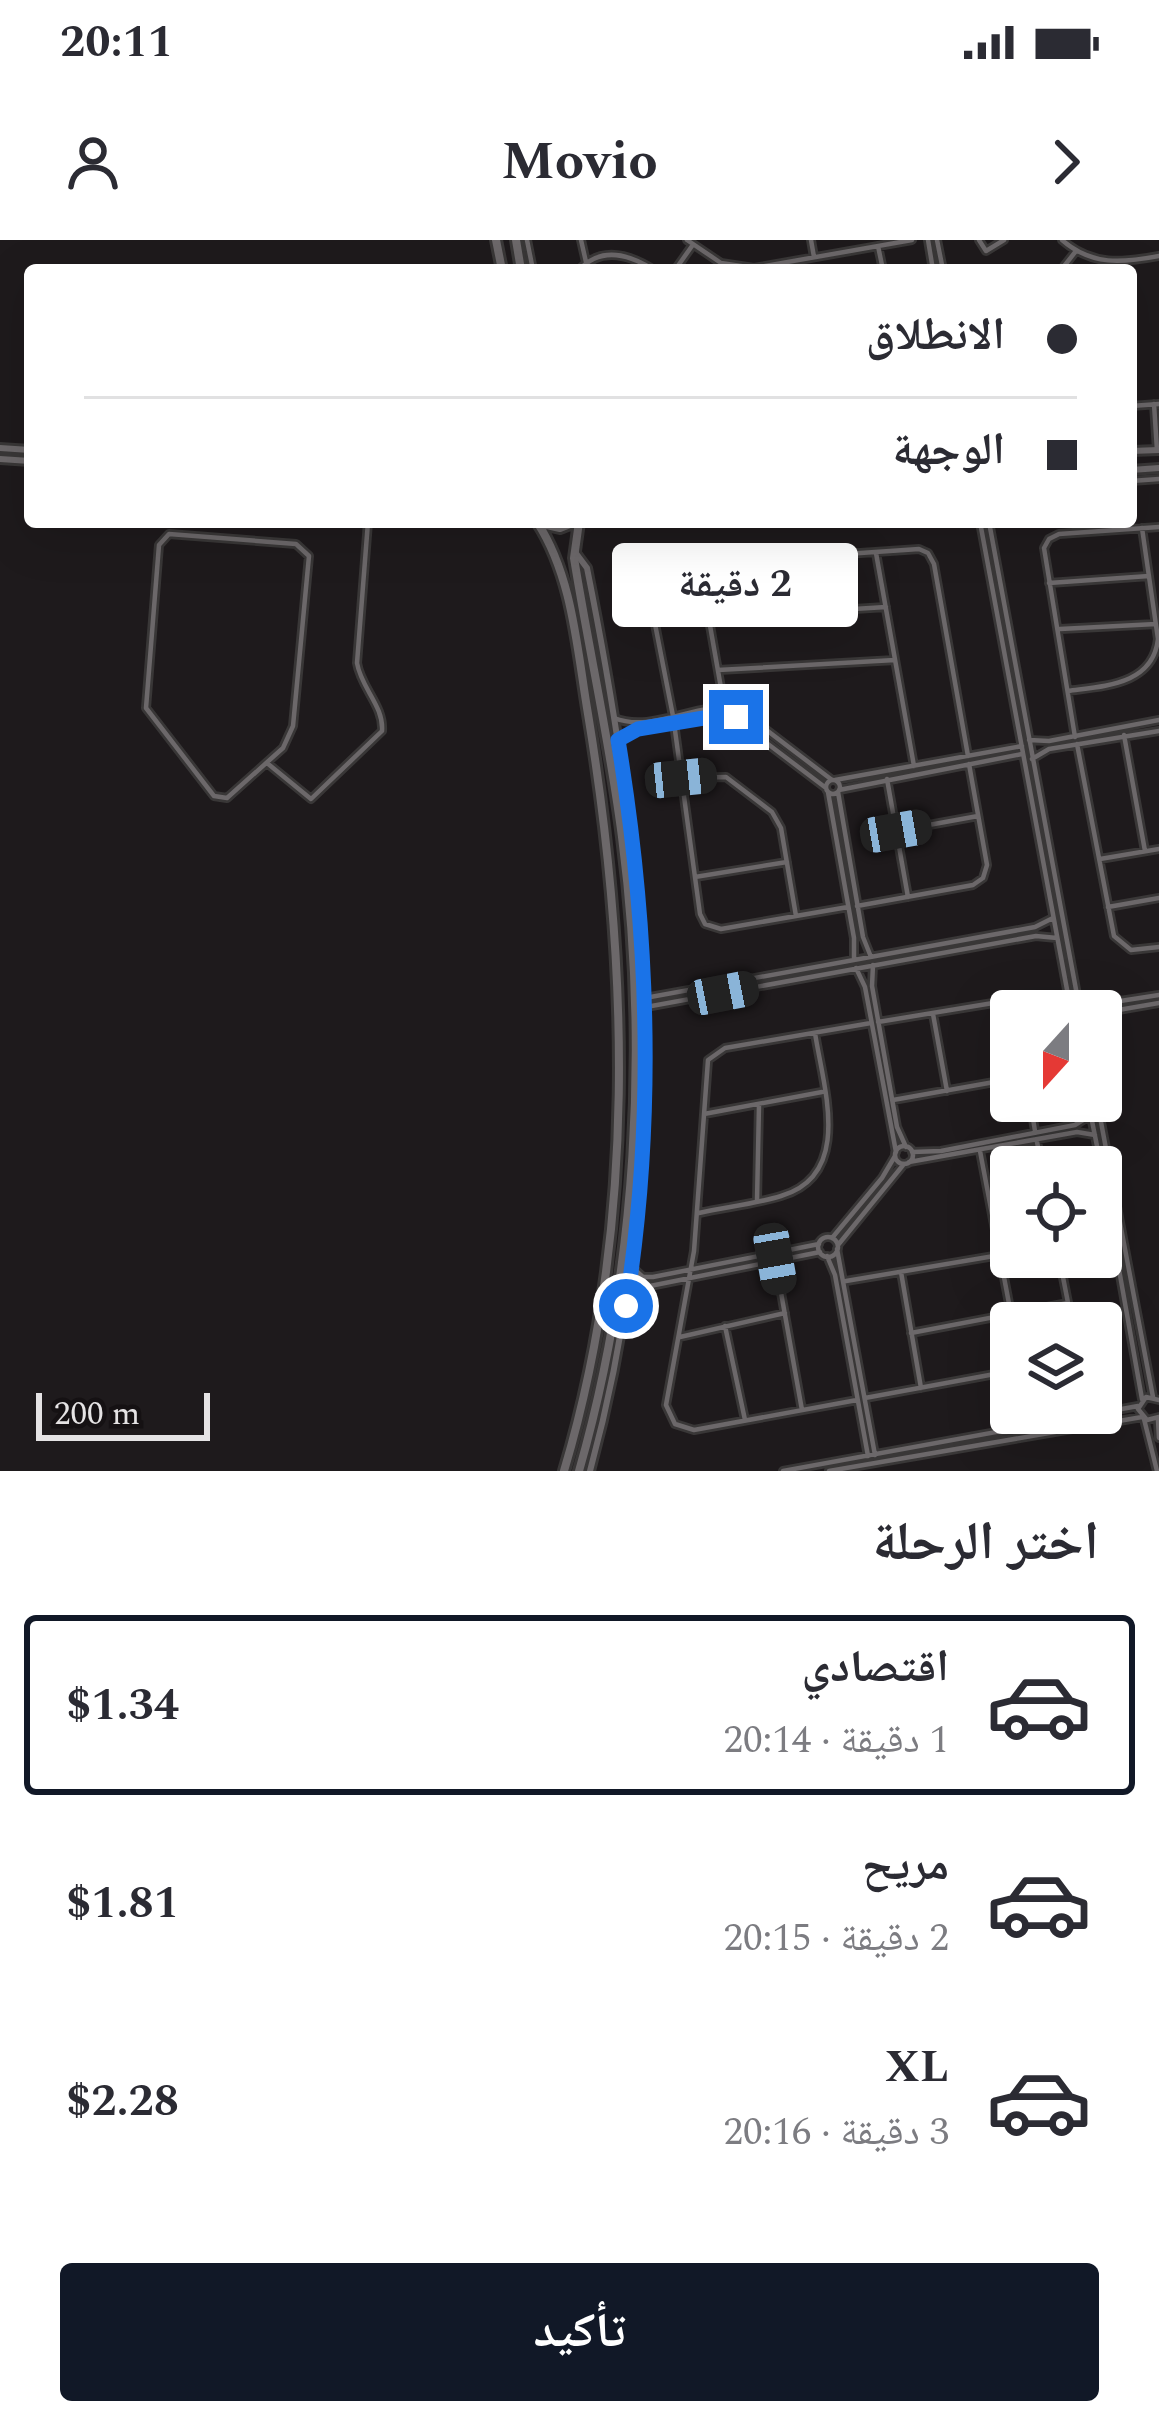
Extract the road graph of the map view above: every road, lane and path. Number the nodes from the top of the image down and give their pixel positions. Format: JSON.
{"nodes":[{"id":1,"x":581,"y":240,"type":"edge"},
{"id":2,"x":811,"y":240,"type":"edge"},
{"id":3,"x":912,"y":240,"type":"edge"},
{"id":4,"x":979,"y":240,"type":"edge"},
{"id":5,"x":1004,"y":240,"type":"edge"},
{"id":6,"x":1062,"y":240,"type":"edge"},
{"id":7,"x":690,"y":243,"type":"edge"},
{"id":8,"x":878,"y":246,"type":"junction"},
{"id":9,"x":1076,"y":251,"type":"junction"},
{"id":10,"x":1159,"y":256,"type":"edge"},
{"id":11,"x":814,"y":257,"type":"junction"},
{"id":12,"x":586,"y":262,"type":"joint"},
{"id":13,"x":640,"y":264,"type":"edge"},
{"id":14,"x":725,"y":264,"type":"edge"},
{"id":15,"x":768,"y":264,"type":"edge"},
{"id":16,"x":882,"y":264,"type":"edge"},
{"id":17,"x":1066,"y":264,"type":"edge"},
{"id":18,"x":1156,"y":404,"type":"edge"},
{"id":19,"x":1158,"y":450,"type":"edge"},
{"id":20,"x":1159,"y":527,"type":"edge"},
{"id":21,"x":368,"y":528,"type":"edge"},
{"id":22,"x":541,"y":528,"type":"edge"},
{"id":23,"x":576,"y":528,"type":"edge"},
{"id":24,"x":981,"y":528,"type":"edge"},
{"id":25,"x":990,"y":528,"type":"edge"},
{"id":26,"x":1142,"y":528,"type":"junction"},
{"id":27,"x":574,"y":551,"type":"junction"},
{"id":28,"x":876,"y":551,"type":"junction"},
{"id":29,"x":699,"y":563,"type":"junction"},
{"id":30,"x":1149,"y":576,"type":"junction"},
{"id":31,"x":1049,"y":583,"type":"junction"},
{"id":32,"x":886,"y":607,"type":"junction"},
{"id":33,"x":709,"y":618,"type":"junction"},
{"id":34,"x":1156,"y":624,"type":"junction"},
{"id":35,"x":1057,"y":629,"type":"junction"},
{"id":36,"x":896,"y":660,"type":"junction"},
{"id":37,"x":1010,"y":662,"type":"junction"},
{"id":38,"x":718,"y":670,"type":"junction"},
{"id":39,"x":1068,"y":691,"type":"junction"},
{"id":40,"x":724,"y":707,"type":"junction"},
{"id":41,"x":614,"y":718,"type":"junction"},
{"id":42,"x":673,"y":720,"type":"junction"},
{"id":43,"x":1159,"y":725,"type":"edge"},
{"id":44,"x":1124,"y":735,"type":"junction"},
{"id":45,"x":618,"y":740,"type":"junction"},
{"id":46,"x":1029,"y":740,"type":"junction"},
{"id":47,"x":1076,"y":740,"type":"junction"},
{"id":48,"x":1022,"y":750,"type":"junction"},
{"id":49,"x":1032,"y":759,"type":"junction"},
{"id":50,"x":968,"y":760,"type":"junction"},
{"id":51,"x":267,"y":764,"type":"junction"},
{"id":52,"x":914,"y":766,"type":"junction"},
{"id":53,"x":681,"y":778,"type":"junction"},
{"id":54,"x":887,"y":779,"type":"junction"},
{"id":55,"x":834,"y":780,"type":"junction"},
{"id":56,"x":827,"y":790,"type":"junction"},
{"id":57,"x":839,"y":791,"type":"junction"},
{"id":58,"x":978,"y":816,"type":"junction"},
{"id":59,"x":896,"y":831,"type":"junction"},
{"id":60,"x":1159,"y":849,"type":"edge"},
{"id":61,"x":1145,"y":851,"type":"junction"},
{"id":62,"x":1100,"y":860,"type":"junction"},
{"id":63,"x":787,"y":862,"type":"junction"},
{"id":64,"x":1052,"y":862,"type":"junction"},
{"id":65,"x":1043,"y":865,"type":"junction"},
{"id":66,"x":695,"y":878,"type":"junction"},
{"id":67,"x":908,"y":897,"type":"junction"},
{"id":68,"x":1159,"y":898,"type":"edge"},
{"id":69,"x":857,"y":906,"type":"junction"},
{"id":70,"x":848,"y":907,"type":"junction"},
{"id":71,"x":1108,"y":907,"type":"junction"},
{"id":72,"x":796,"y":916,"type":"junction"},
{"id":73,"x":1053,"y":917,"type":"junction"},
{"id":74,"x":1014,"y":935,"type":"junction"},
{"id":75,"x":1057,"y":938,"type":"junction"},
{"id":76,"x":1159,"y":946,"type":"edge"},
{"id":77,"x":872,"y":961,"type":"junction"},
{"id":78,"x":855,"y":964,"type":"junction"},
{"id":79,"x":1067,"y":990,"type":"edge"},
{"id":80,"x":1076,"y":990,"type":"edge"},
{"id":81,"x":1159,"y":999,"type":"edge"},
{"id":82,"x":645,"y":1002,"type":"junction"},
{"id":83,"x":1122,"y":1002,"type":"edge"},
{"id":84,"x":990,"y":1003,"type":"edge"},
{"id":85,"x":1122,"y":1008,"type":"edge"},
{"id":86,"x":933,"y":1012,"type":"junction"},
{"id":87,"x":875,"y":1022,"type":"junction"},
{"id":88,"x":815,"y":1033,"type":"junction"},
{"id":89,"x":990,"y":1083,"type":"edge"},
{"id":90,"x":619,"y":1088,"type":"junction"},
{"id":91,"x":634,"y":1088,"type":"junction"},
{"id":92,"x":947,"y":1090,"type":"junction"},
{"id":93,"x":824,"y":1091,"type":"junction"},
{"id":94,"x":892,"y":1100,"type":"junction"},
{"id":95,"x":759,"y":1104,"type":"junction"},
{"id":96,"x":618,"y":1113,"type":"junction"},
{"id":97,"x":633,"y":1114,"type":"junction"},
{"id":98,"x":704,"y":1114,"type":"junction"},
{"id":99,"x":1034,"y":1122,"type":"edge"},
{"id":100,"x":1080,"y":1122,"type":"edge"},
{"id":101,"x":1092,"y":1122,"type":"edge"},
{"id":102,"x":1101,"y":1122,"type":"edge"},
{"id":103,"x":1095,"y":1135,"type":"junction"},
{"id":104,"x":1036,"y":1136,"type":"junction"},
{"id":105,"x":1038,"y":1146,"type":"edge"},
{"id":106,"x":1097,"y":1146,"type":"edge"},
{"id":107,"x":909,"y":1150,"type":"junction"},
{"id":108,"x":980,"y":1151,"type":"junction"},
{"id":109,"x":896,"y":1154,"type":"junction"},
{"id":110,"x":907,"y":1163,"type":"junction"},
{"id":111,"x":757,"y":1201,"type":"junction"},
{"id":112,"x":990,"y":1203,"type":"edge"},
{"id":113,"x":697,"y":1213,"type":"junction"},
{"id":114,"x":832,"y":1238,"type":"junction"},
{"id":115,"x":837,"y":1247,"type":"junction"},
{"id":116,"x":1126,"y":1250,"type":"junction"},
{"id":117,"x":822,"y":1251,"type":"junction"},
{"id":118,"x":1122,"y":1251,"type":"edge"},
{"id":119,"x":990,"y":1257,"type":"edge"},
{"id":120,"x":775,"y":1259,"type":"junction"},
{"id":121,"x":632,"y":1268,"type":"junction"},
{"id":122,"x":901,"y":1272,"type":"junction"},
{"id":123,"x":691,"y":1273,"type":"junction"},
{"id":124,"x":1121,"y":1278,"type":"edge"},
{"id":125,"x":843,"y":1281,"type":"junction"},
{"id":126,"x":628,"y":1297,"type":"junction"},
{"id":127,"x":785,"y":1313,"type":"junction"},
{"id":128,"x":990,"y":1318,"type":"edge"},
{"id":129,"x":725,"y":1326,"type":"junction"},
{"id":130,"x":911,"y":1333,"type":"junction"},
{"id":131,"x":680,"y":1337,"type":"junction"},
{"id":132,"x":990,"y":1375,"type":"edge"},
{"id":133,"x":921,"y":1388,"type":"junction"},
{"id":134,"x":1156,"y":1398,"type":"edge"},
{"id":135,"x":861,"y":1399,"type":"junction"},
{"id":136,"x":1140,"y":1402,"type":"junction"},
{"id":137,"x":802,"y":1410,"type":"junction"},
{"id":138,"x":1143,"y":1418,"type":"junction"},
{"id":139,"x":1158,"y":1418,"type":"edge"},
{"id":140,"x":746,"y":1420,"type":"junction"},
{"id":141,"x":1159,"y":1438,"type":"edge"},
{"id":142,"x":963,"y":1444,"type":"junction"},
{"id":143,"x":873,"y":1462,"type":"edge"},
{"id":144,"x":564,"y":1471,"type":"edge"},
{"id":145,"x":579,"y":1471,"type":"edge"},
{"id":146,"x":590,"y":1471,"type":"edge"},
{"id":147,"x":787,"y":1471,"type":"edge"},
{"id":148,"x":829,"y":1471,"type":"edge"},
{"id":149,"x":1157,"y":1471,"type":"edge"}],
"edges":[{"from":1,"to":12,"type":"street"},
{"from":2,"to":11,"type":"street"},
{"from":3,"to":8,"type":"street"},
{"from":4,"to":5,"type":"street"},
{"from":6,"to":9,"type":"street"},
{"from":7,"to":14,"type":"street"},
{"from":8,"to":11,"type":"street"},
{"from":8,"to":16,"type":"street"},
{"from":9,"to":10,"type":"street"},
{"from":9,"to":17,"type":"street"},
{"from":11,"to":15,"type":"street"},
{"from":12,"to":13,"type":"street"},
{"from":18,"to":19,"type":"street"},
{"from":20,"to":26,"type":"street"},
{"from":21,"to":51,"type":"street"},
{"from":22,"to":90,"type":"main road"},
{"from":23,"to":27,"type":"main road"},
{"from":24,"to":37,"type":"street"},
{"from":25,"to":37,"type":"street"},
{"from":26,"to":30,"type":"street"},
{"from":26,"to":31,"type":"street"},
{"from":27,"to":41,"type":"street"},
{"from":27,"to":91,"type":"main road"},
{"from":28,"to":29,"type":"street"},
{"from":28,"to":32,"type":"street"},
{"from":28,"to":50,"type":"street"},
{"from":29,"to":33,"type":"street"},
{"from":29,"to":42,"type":"street"},
{"from":30,"to":31,"type":"street"},
{"from":30,"to":34,"type":"street"},
{"from":31,"to":35,"type":"street"},
{"from":32,"to":33,"type":"street"},
{"from":32,"to":36,"type":"street"},
{"from":33,"to":38,"type":"street"},
{"from":34,"to":35,"type":"street"},
{"from":34,"to":39,"type":"street"},
{"from":35,"to":39,"type":"street"},
{"from":36,"to":38,"type":"street"},
{"from":36,"to":52,"type":"street"},
{"from":37,"to":46,"type":"street"},
{"from":37,"to":48,"type":"street"},
{"from":38,"to":40,"type":"street"},
{"from":39,"to":47,"type":"street"},
{"from":40,"to":42,"type":"street"},
{"from":40,"to":55,"type":"street"},
{"from":41,"to":42,"type":"street"},
{"from":41,"to":45,"type":"street"},
{"from":42,"to":45,"type":"street"},
{"from":42,"to":53,"type":"street"},
{"from":42,"to":56,"type":"street"},
{"from":43,"to":44,"type":"street"},
{"from":43,"to":47,"type":"street"},
{"from":44,"to":47,"type":"street"},
{"from":44,"to":61,"type":"street"},
{"from":45,"to":82,"type":"street"},
{"from":46,"to":47,"type":"street"},
{"from":46,"to":49,"type":"street"},
{"from":47,"to":49,"type":"street"},
{"from":47,"to":62,"type":"street"},
{"from":48,"to":50,"type":"street"},
{"from":48,"to":65,"type":"street"},
{"from":49,"to":64,"type":"street"},
{"from":50,"to":52,"type":"street"},
{"from":50,"to":54,"type":"street"},
{"from":50,"to":58,"type":"street"},
{"from":51,"to":51,"type":"street"},
{"from":52,"to":55,"type":"street"},
{"from":53,"to":63,"type":"street"},
{"from":53,"to":66,"type":"street"},
{"from":54,"to":57,"type":"street"},
{"from":54,"to":59,"type":"street"},
{"from":55,"to":56,"type":"street"},
{"from":55,"to":57,"type":"street"},
{"from":56,"to":57,"type":"street"},
{"from":56,"to":70,"type":"street"},
{"from":57,"to":69,"type":"street"},
{"from":58,"to":59,"type":"street"},
{"from":58,"to":67,"type":"street"},
{"from":59,"to":67,"type":"street"},
{"from":60,"to":61,"type":"street"},
{"from":61,"to":62,"type":"street"},
{"from":62,"to":71,"type":"street"},
{"from":63,"to":66,"type":"street"},
{"from":63,"to":72,"type":"street"},
{"from":64,"to":65,"type":"street"},
{"from":64,"to":80,"type":"street"},
{"from":65,"to":73,"type":"street"},
{"from":66,"to":72,"type":"street"},
{"from":67,"to":69,"type":"street"},
{"from":68,"to":71,"type":"street"},
{"from":69,"to":77,"type":"street"},
{"from":70,"to":72,"type":"street"},
{"from":70,"to":78,"type":"street"},
{"from":71,"to":76,"type":"street"},
{"from":73,"to":74,"type":"street"},
{"from":73,"to":75,"type":"street"},
{"from":74,"to":75,"type":"street"},
{"from":74,"to":77,"type":"street"},
{"from":75,"to":79,"type":"street"},
{"from":77,"to":78,"type":"street"},
{"from":77,"to":87,"type":"street"},
{"from":78,"to":82,"type":"street"},
{"from":78,"to":87,"type":"street"},
{"from":81,"to":83,"type":"street"},
{"from":81,"to":85,"type":"street"},
{"from":82,"to":121,"type":"street"},
{"from":84,"to":86,"type":"street"},
{"from":86,"to":87,"type":"street"},
{"from":86,"to":92,"type":"street"},
{"from":87,"to":88,"type":"street"},
{"from":87,"to":94,"type":"street"},
{"from":87,"to":109,"type":"street"},
{"from":88,"to":93,"type":"street"},
{"from":88,"to":98,"type":"street"},
{"from":89,"to":92,"type":"street"},
{"from":90,"to":91,"type":"main road"},
{"from":90,"to":96,"type":"main road"},
{"from":91,"to":97,"type":"main road"},
{"from":92,"to":94,"type":"street"},
{"from":93,"to":95,"type":"street"},
{"from":93,"to":111,"type":"street"},
{"from":94,"to":107,"type":"street"},
{"from":95,"to":98,"type":"street"},
{"from":95,"to":111,"type":"street"},
{"from":96,"to":97,"type":"main road"},
{"from":96,"to":144,"type":"main road"},
{"from":97,"to":145,"type":"main road"},
{"from":98,"to":113,"type":"street"},
{"from":99,"to":104,"type":"street"},
{"from":100,"to":104,"type":"street"},
{"from":101,"to":103,"type":"street"},
{"from":102,"to":116,"type":"street"},
{"from":103,"to":104,"type":"street"},
{"from":103,"to":106,"type":"street"},
{"from":104,"to":105,"type":"street"},
{"from":104,"to":107,"type":"street"},
{"from":104,"to":108,"type":"street"},
{"from":107,"to":109,"type":"street"},
{"from":107,"to":110,"type":"street"},
{"from":108,"to":110,"type":"street"},
{"from":108,"to":112,"type":"street"},
{"from":109,"to":110,"type":"street"},
{"from":109,"to":114,"type":"street"},
{"from":110,"to":115,"type":"street"},
{"from":111,"to":113,"type":"street"},
{"from":113,"to":123,"type":"street"},
{"from":114,"to":115,"type":"street"},
{"from":114,"to":117,"type":"street"},
{"from":115,"to":117,"type":"street"},
{"from":115,"to":125,"type":"street"},
{"from":116,"to":118,"type":"street"},
{"from":116,"to":134,"type":"street"},
{"from":117,"to":120,"type":"street"},
{"from":117,"to":123,"type":"street"},
{"from":117,"to":135,"type":"street"},
{"from":119,"to":122,"type":"street"},
{"from":120,"to":123,"type":"street"},
{"from":120,"to":127,"type":"street"},
{"from":121,"to":123,"type":"street"},
{"from":121,"to":126,"type":"street"},
{"from":122,"to":125,"type":"street"},
{"from":122,"to":130,"type":"street"},
{"from":123,"to":126,"type":"street"},
{"from":123,"to":131,"type":"street"},
{"from":124,"to":136,"type":"street"},
{"from":125,"to":135,"type":"street"},
{"from":126,"to":146,"type":"street"},
{"from":127,"to":129,"type":"street"},
{"from":127,"to":137,"type":"street"},
{"from":128,"to":130,"type":"street"},
{"from":129,"to":131,"type":"street"},
{"from":129,"to":140,"type":"street"},
{"from":130,"to":133,"type":"street"},
{"from":131,"to":140,"type":"street"},
{"from":132,"to":133,"type":"street"},
{"from":133,"to":135,"type":"street"},
{"from":134,"to":136,"type":"street"},
{"from":135,"to":137,"type":"street"},
{"from":135,"to":143,"type":"street"},
{"from":136,"to":138,"type":"street"},
{"from":136,"to":142,"type":"street"},
{"from":137,"to":140,"type":"street"},
{"from":138,"to":139,"type":"street"},
{"from":138,"to":142,"type":"street"},
{"from":138,"to":149,"type":"street"},
{"from":139,"to":141,"type":"street"},
{"from":142,"to":143,"type":"street"},
{"from":143,"to":147,"type":"street"},
{"from":143,"to":148,"type":"street"}]}
